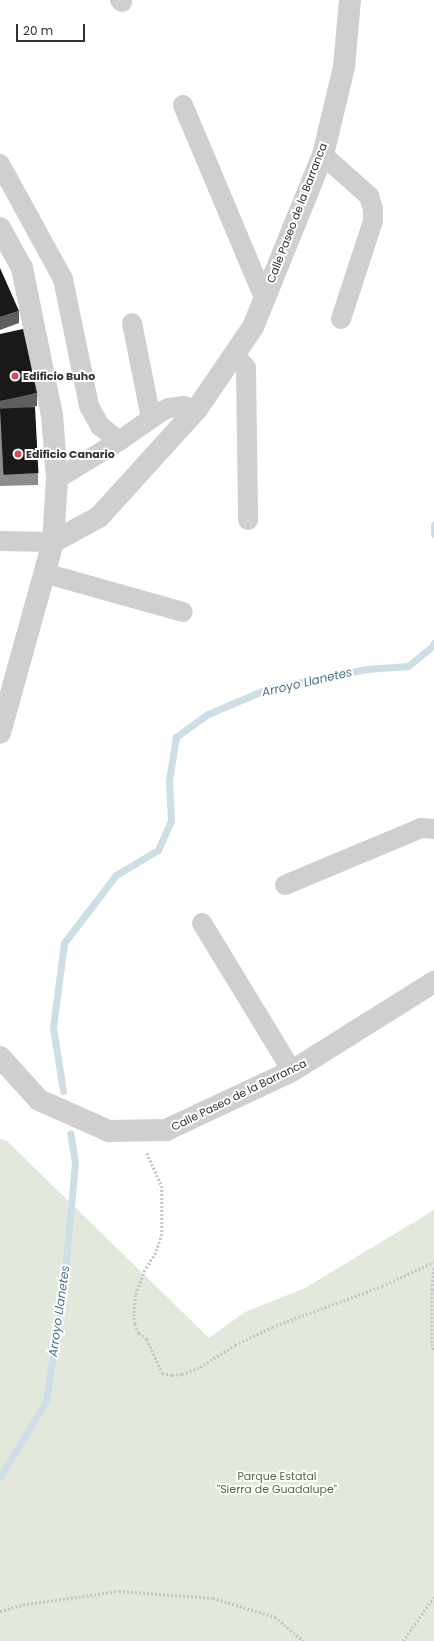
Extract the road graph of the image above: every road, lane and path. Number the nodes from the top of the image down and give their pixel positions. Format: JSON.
{"nodes":[{"id":1,"x":350,"y":0,"type":"edge"},
{"id":2,"x":183,"y":105,"type":"dead end"},
{"id":3,"x":322,"y":155,"type":"junction"},
{"id":4,"x":0,"y":164,"type":"edge"},
{"id":5,"x":0,"y":228,"type":"edge"},
{"id":6,"x":264,"y":298,"type":"junction"},
{"id":7,"x":341,"y":319,"type":"dead end"},
{"id":8,"x":132,"y":323,"type":"dead end"},
{"id":9,"x":234,"y":354,"type":"junction"},
{"id":10,"x":197,"y":409,"type":"junction"},
{"id":11,"x":151,"y":418,"type":"junction"},
{"id":12,"x":119,"y":441,"type":"junction"},
{"id":13,"x":56,"y":478,"type":"junction"},
{"id":14,"x":248,"y":520,"type":"dead end"},
{"id":15,"x":0,"y":541,"type":"edge"},
{"id":16,"x":53,"y":542,"type":"junction"},
{"id":17,"x":44,"y":573,"type":"junction"},
{"id":18,"x":183,"y":612,"type":"dead end"},
{"id":19,"x":0,"y":733,"type":"edge"},
{"id":20,"x":434,"y":829,"type":"edge"},
{"id":21,"x":285,"y":885,"type":"dead end"},
{"id":22,"x":202,"y":923,"type":"dead end"},
{"id":23,"x":434,"y":982,"type":"edge"},
{"id":24,"x":0,"y":1057,"type":"edge"},
{"id":25,"x":292,"y":1071,"type":"junction"},
{"id":26,"x":146,"y":1131,"type":"junction"},
{"id":27,"x":434,"y":1262,"type":"edge"},
{"id":28,"x":434,"y":1268,"type":"edge"},
{"id":29,"x":434,"y":1350,"type":"edge"},
{"id":30,"x":434,"y":1597,"type":"edge"},
{"id":31,"x":0,"y":1611,"type":"edge"},
{"id":32,"x":304,"y":1641,"type":"edge"},
{"id":33,"x":403,"y":1641,"type":"edge"}],
"edges":[{"from":1,"to":3,"type":"street","name":"Calle Paseo de la Barranca"},
{"from":2,"to":6,"type":"street"},
{"from":3,"to":6,"type":"street","name":"Calle Paseo de la Barranca"},
{"from":3,"to":7,"type":"street"},
{"from":4,"to":12,"type":"street"},
{"from":5,"to":13,"type":"street"},
{"from":6,"to":9,"type":"street","name":"Calle Paseo de la Barranca"},
{"from":8,"to":11,"type":"street"},
{"from":9,"to":10,"type":"street","name":"Calle Paseo de la Barranca"},
{"from":9,"to":14,"type":"street"},
{"from":10,"to":11,"type":"street"},
{"from":10,"to":16,"type":"street","name":"Calle Paseo de la Barranca"},
{"from":11,"to":12,"type":"street"},
{"from":12,"to":13,"type":"street"},
{"from":13,"to":16,"type":"street"},
{"from":15,"to":16,"type":"street"},
{"from":16,"to":17,"type":"street"},
{"from":17,"to":18,"type":"street"},
{"from":17,"to":19,"type":"street"},
{"from":20,"to":21,"type":"street"},
{"from":22,"to":25,"type":"street"},
{"from":23,"to":25,"type":"street","name":"Calle Paseo de la Barranca"},
{"from":24,"to":26,"type":"street","name":"Calle Paseo de la Barranca"},
{"from":25,"to":26,"type":"street","name":"Calle Paseo de la Barranca"},
{"from":26,"to":27,"type":"path"},
{"from":28,"to":29,"type":"path"},
{"from":30,"to":33,"type":"path"},
{"from":31,"to":32,"type":"path"}]}
